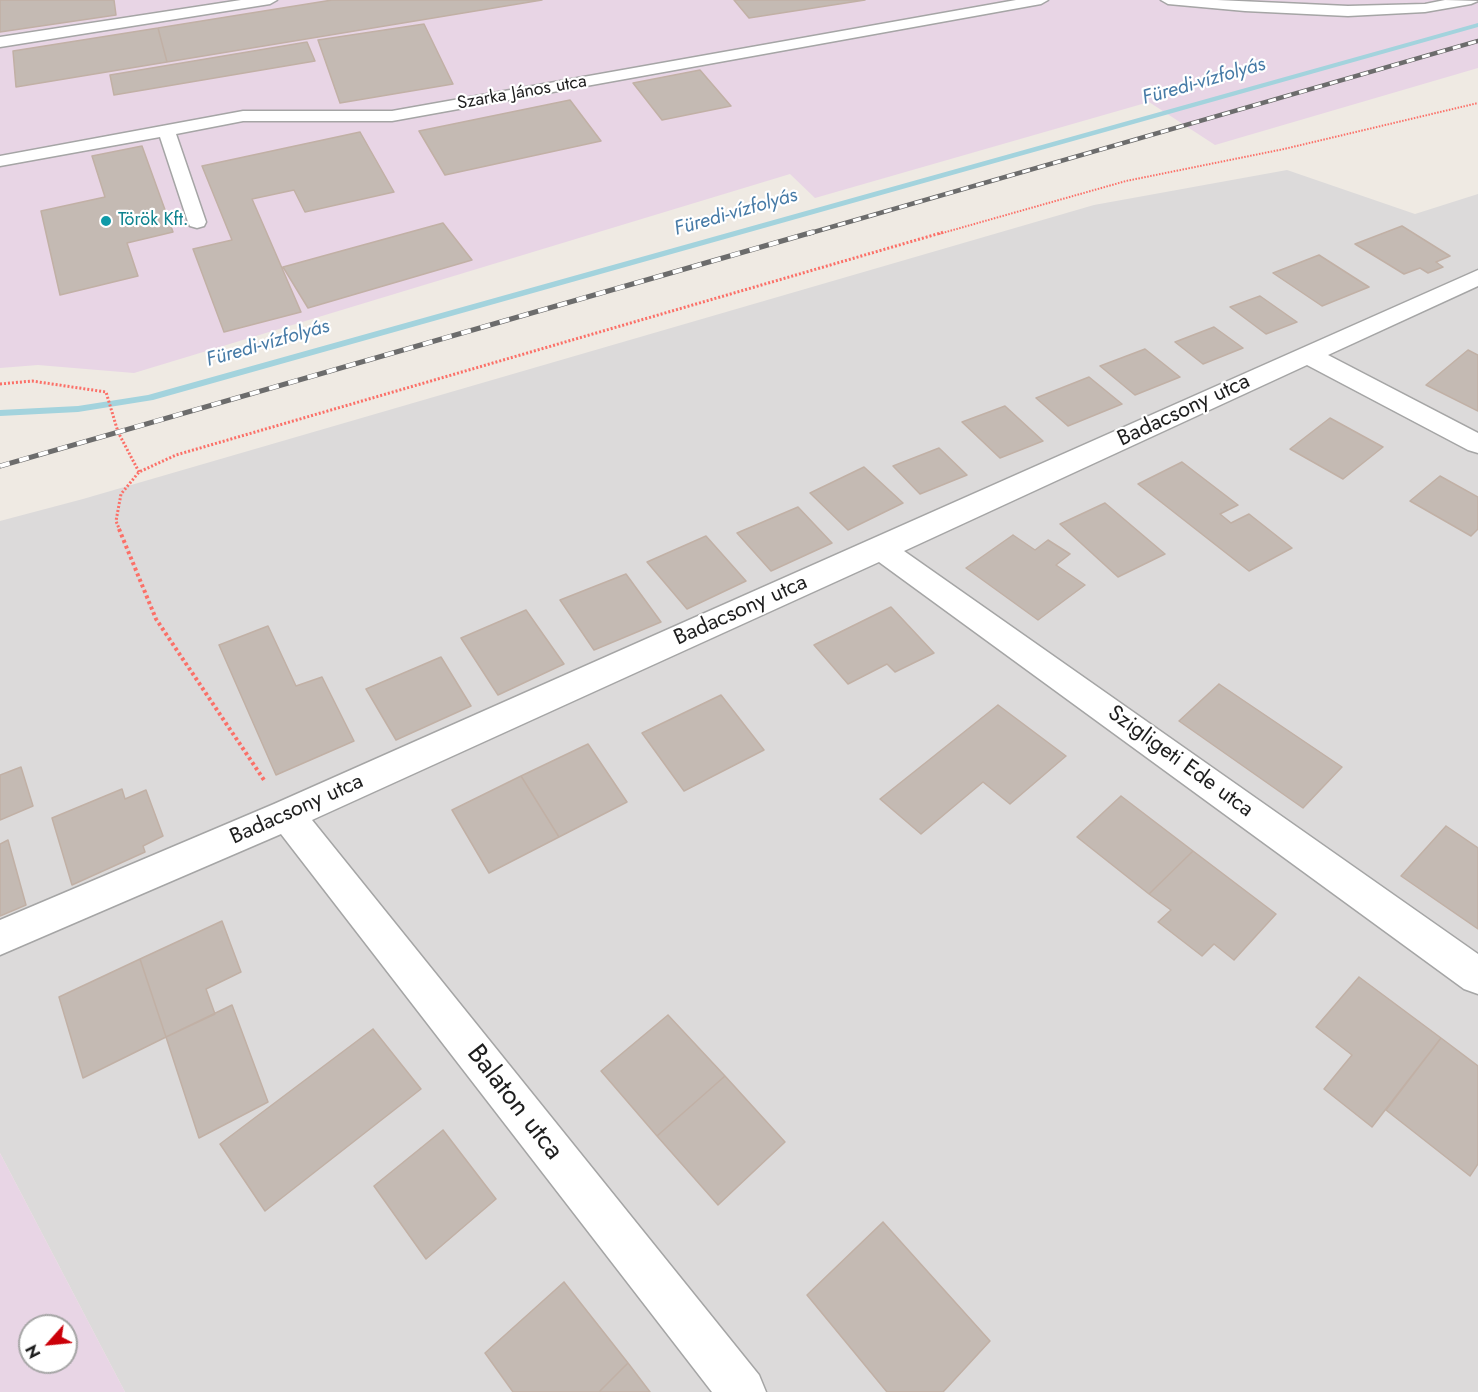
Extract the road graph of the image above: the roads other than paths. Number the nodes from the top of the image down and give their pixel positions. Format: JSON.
{"nodes":[{"id":1,"x":270,"y":0,"type":"edge"},
{"id":2,"x":1041,"y":0,"type":"edge"},
{"id":3,"x":1168,"y":0,"type":"edge"},
{"id":4,"x":1471,"y":0,"type":"edge"},
{"id":5,"x":0,"y":42,"type":"edge"},
{"id":6,"x":166,"y":129,"type":"junction"},
{"id":7,"x":0,"y":161,"type":"edge"},
{"id":8,"x":197,"y":222,"type":"dead end"},
{"id":9,"x":1478,"y":277,"type":"edge"},
{"id":10,"x":1307,"y":355,"type":"junction"},
{"id":11,"x":1478,"y":444,"type":"edge"},
{"id":12,"x":881,"y":549,"type":"junction"},
{"id":13,"x":287,"y":815,"type":"junction"},
{"id":14,"x":0,"y":938,"type":"edge"},
{"id":15,"x":1478,"y":976,"type":"edge"},
{"id":16,"x":742,"y":1392,"type":"edge"}],
"edges":[{"from":1,"to":5,"type":"lane"},
{"from":2,"to":6,"type":"lane","name":"Szarka János utca"},
{"from":3,"to":4,"type":"lane"},
{"from":6,"to":7,"type":"lane","name":"Szarka János utca"},
{"from":6,"to":8,"type":"lane"},
{"from":9,"to":10,"type":"street","name":"Badacsony utca"},
{"from":10,"to":11,"type":"street"},
{"from":10,"to":12,"type":"street","name":"Badacsony utca"},
{"from":12,"to":13,"type":"street","name":"Badacsony utca"},
{"from":12,"to":15,"type":"street","name":"Szigligeti Ede utca"},
{"from":13,"to":14,"type":"street","name":"Badacsony utca"},
{"from":13,"to":16,"type":"street","name":"Balaton utca"}]}
